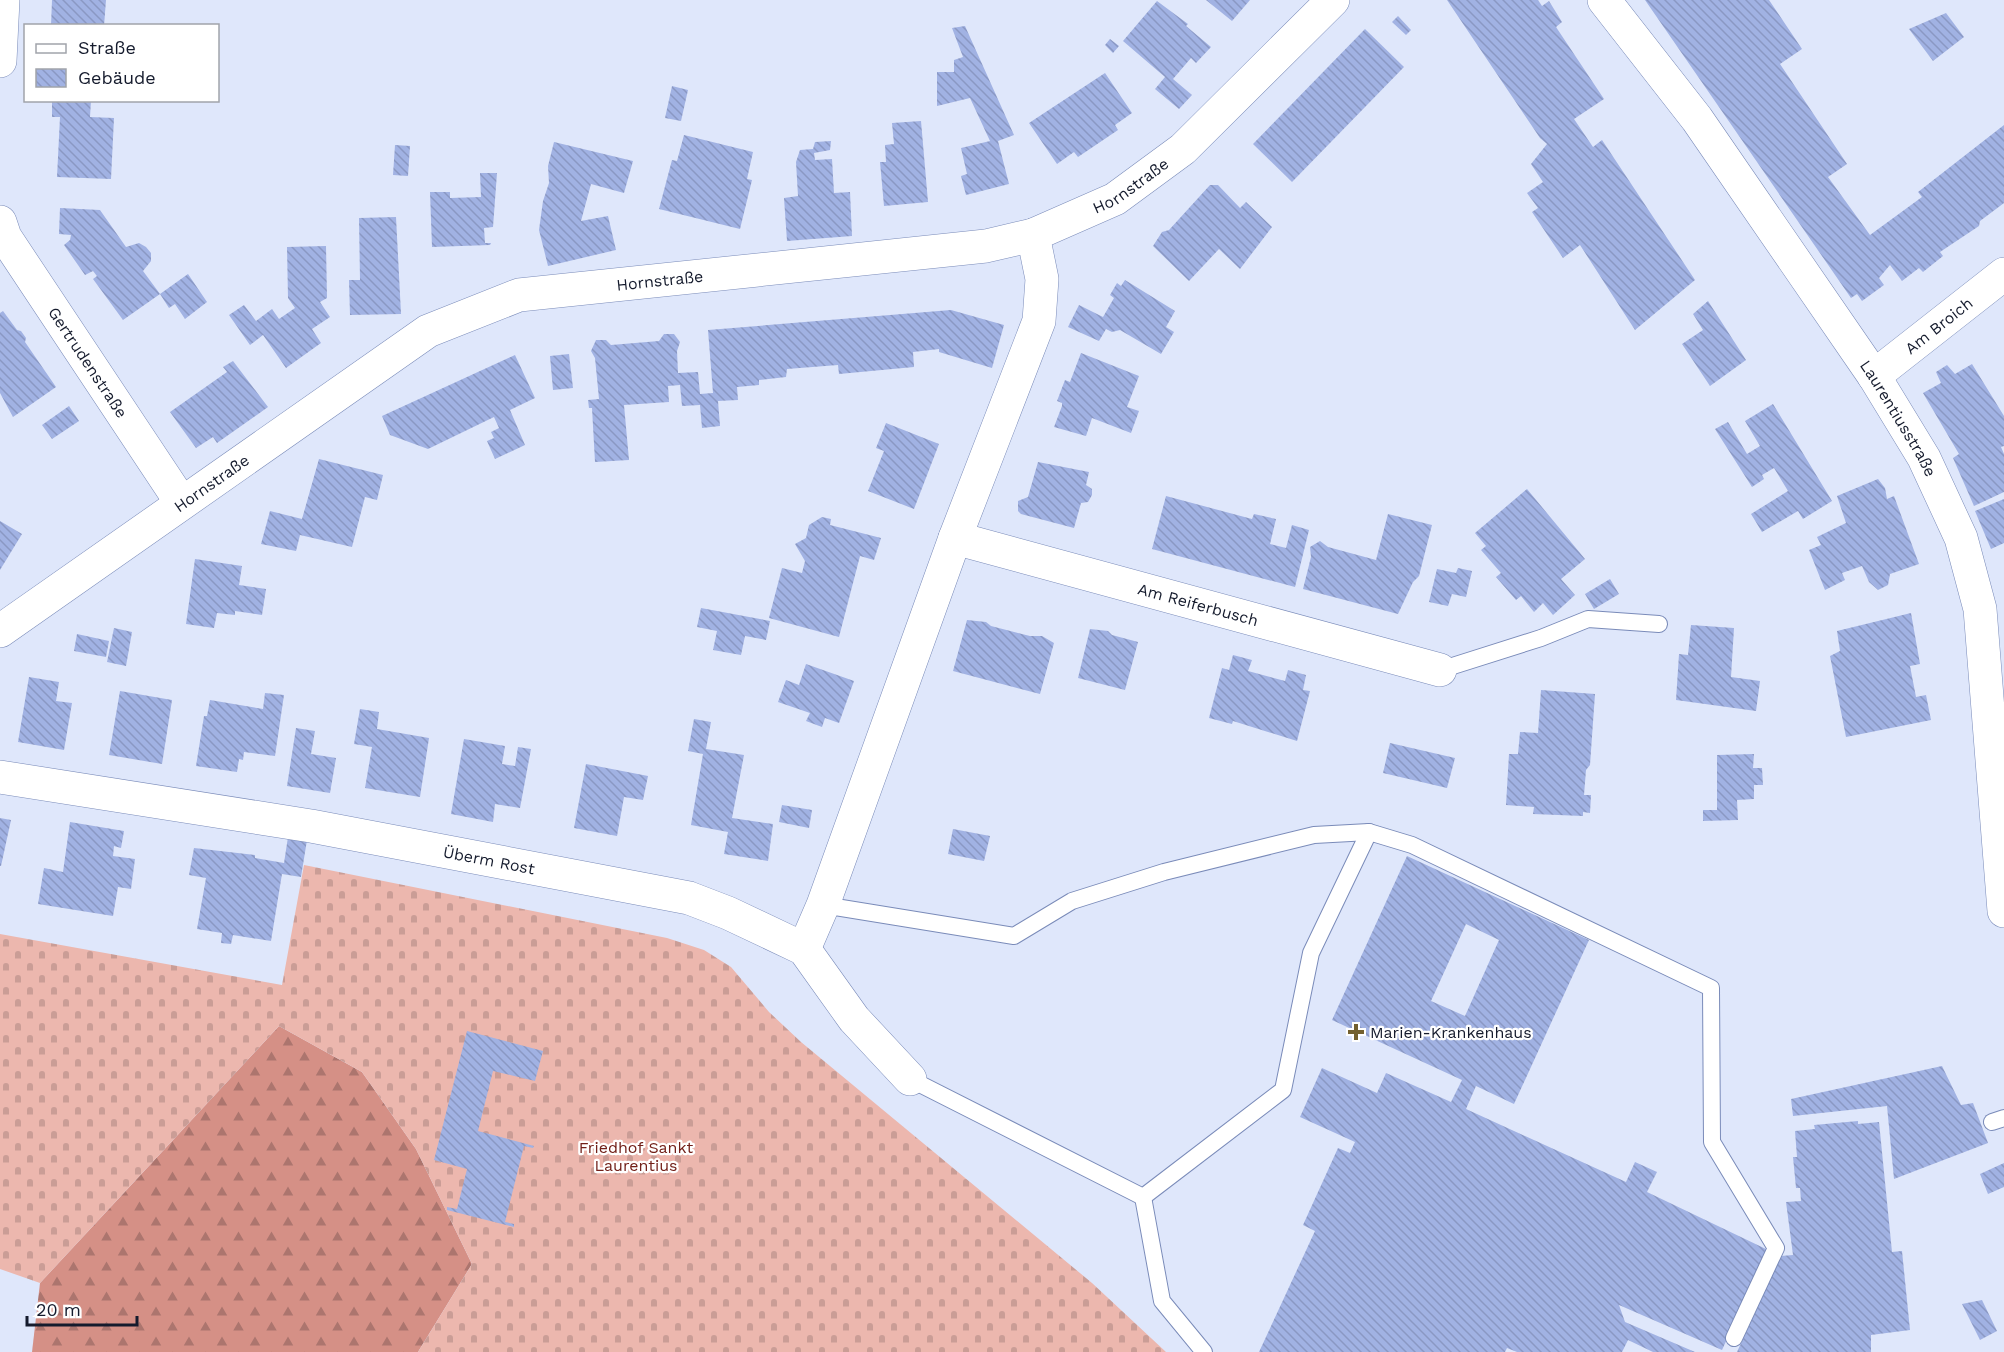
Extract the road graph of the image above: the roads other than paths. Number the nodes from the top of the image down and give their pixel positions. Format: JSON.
{"nodes":[{"id":1,"x":3,"y":0,"type":"edge"},
{"id":2,"x":1333,"y":0,"type":"edge"},
{"id":3,"x":1604,"y":0,"type":"edge"},
{"id":4,"x":0,"y":60,"type":"edge"},
{"id":5,"x":0,"y":222,"type":"edge"},
{"id":6,"x":1033,"y":235,"type":"junction"},
{"id":7,"x":2004,"y":274,"type":"edge"},
{"id":8,"x":1874,"y":376,"type":"junction"},
{"id":9,"x":181,"y":502,"type":"junction"},
{"id":10,"x":955,"y":538,"type":"junction"},
{"id":11,"x":1659,"y":624,"type":"dead end"},
{"id":12,"x":0,"y":631,"type":"edge"},
{"id":13,"x":1440,"y":670,"type":"joint"},
{"id":14,"x":0,"y":777,"type":"edge"},
{"id":15,"x":1369,"y":832,"type":"junction"},
{"id":16,"x":823,"y":904,"type":"junction"},
{"id":17,"x":2004,"y":911,"type":"edge"},
{"id":18,"x":804,"y":949,"type":"junction"},
{"id":19,"x":910,"y":1079,"type":"joint"},
{"id":20,"x":1143,"y":1197,"type":"junction"},
{"id":21,"x":1734,"y":1338,"type":"dead end"},
{"id":22,"x":1204,"y":1352,"type":"edge"}],
"edges":[{"from":1,"to":4,"type":"street"},
{"from":2,"to":6,"type":"street","name":"Hornstraße"},
{"from":3,"to":8,"type":"street","name":"Laurentiusstraße"},
{"from":5,"to":9,"type":"street","name":"Gertrudenstraße"},
{"from":6,"to":9,"type":"street","name":"Hornstraße"},
{"from":6,"to":10,"type":"street"},
{"from":7,"to":8,"type":"street","name":"Am Broich"},
{"from":8,"to":17,"type":"street","name":"Laurentiusstraße"},
{"from":9,"to":12,"type":"street","name":"Hornstraße"},
{"from":10,"to":13,"type":"street","name":"Am Reiferbusch"},
{"from":10,"to":16,"type":"street"},
{"from":11,"to":13,"type":"lane"},
{"from":14,"to":18,"type":"street","name":"Überm Rost"},
{"from":15,"to":16,"type":"lane"},
{"from":15,"to":20,"type":"lane"},
{"from":15,"to":21,"type":"lane"},
{"from":16,"to":18,"type":"street"},
{"from":18,"to":19,"type":"street","name":"Überm Rost"},
{"from":19,"to":20,"type":"lane"},
{"from":20,"to":22,"type":"lane"}]}
